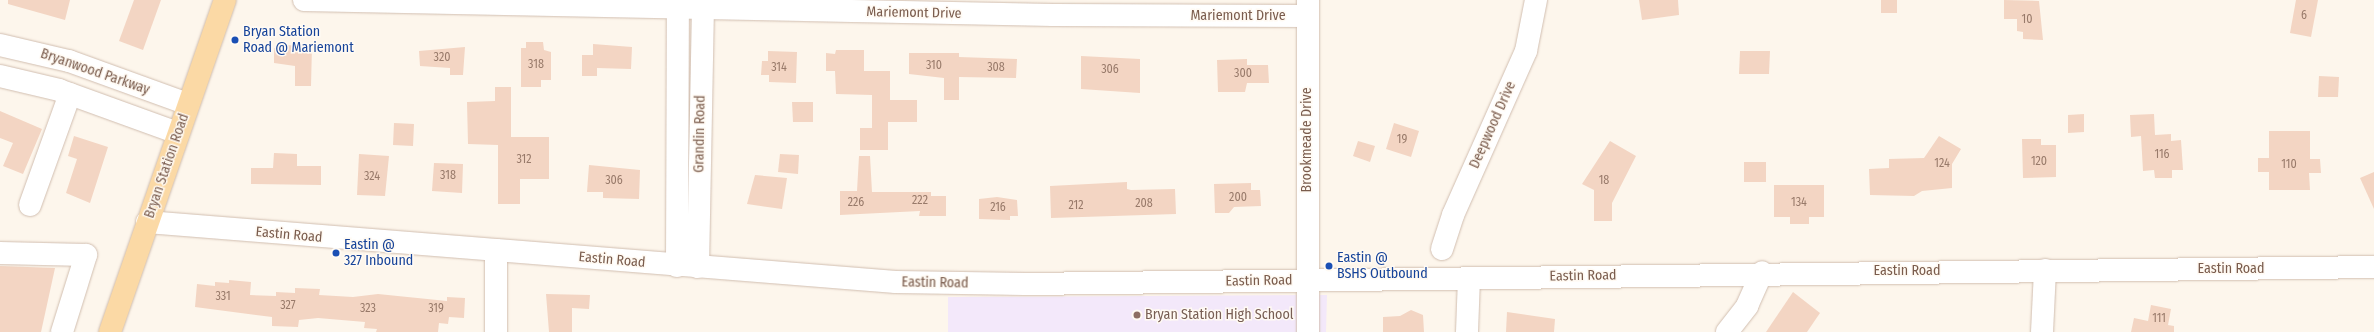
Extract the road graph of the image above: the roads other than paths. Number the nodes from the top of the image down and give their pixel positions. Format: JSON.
{"nodes":[{"id":1,"x":225,"y":0,"type":"edge"},
{"id":2,"x":304,"y":0,"type":"edge"},
{"id":3,"x":1536,"y":0,"type":"edge"},
{"id":4,"x":678,"y":4,"type":"edge"},
{"id":5,"x":703,"y":4,"type":"edge"},
{"id":6,"x":1053,"y":8,"type":"edge"},
{"id":7,"x":1308,"y":8,"type":"edge"},
{"id":8,"x":0,"y":44,"type":"edge"},
{"id":9,"x":0,"y":76,"type":"edge"},
{"id":10,"x":70,"y":94,"type":"junction"},
{"id":11,"x":188,"y":104,"type":"junction"},
{"id":12,"x":178,"y":133,"type":"junction"},
{"id":13,"x":30,"y":205,"type":"dead end"},
{"id":14,"x":147,"y":222,"type":"junction"},
{"id":15,"x":1442,"y":249,"type":"dead end"},
{"id":16,"x":496,"y":250,"type":"junction"},
{"id":17,"x":0,"y":254,"type":"edge"},
{"id":18,"x":687,"y":266,"type":"junction"},
{"id":19,"x":2374,"y":267,"type":"edge"},
{"id":20,"x":2045,"y":270,"type":"junction"},
{"id":21,"x":1762,"y":272,"type":"junction"},
{"id":22,"x":1469,"y":278,"type":"junction"},
{"id":23,"x":1307,"y":280,"type":"junction"},
{"id":24,"x":62,"y":332,"type":"edge"},
{"id":25,"x":110,"y":332,"type":"edge"},
{"id":26,"x":496,"y":332,"type":"edge"},
{"id":27,"x":1308,"y":332,"type":"edge"},
{"id":28,"x":1467,"y":332,"type":"edge"},
{"id":29,"x":1727,"y":332,"type":"edge"},
{"id":30,"x":2042,"y":332,"type":"edge"}],
"edges":[{"from":1,"to":11,"type":"main road","name":"Bryan Station Road"},
{"from":2,"to":4,"type":"street","name":"Mariemont Drive"},
{"from":3,"to":15,"type":"street","name":"Deepwood Drive"},
{"from":4,"to":5,"type":"street","name":"Mariemont Drive"},
{"from":4,"to":18,"type":"street","name":"Grandin Road"},
{"from":5,"to":6,"type":"street","name":"Mariemont Drive"},
{"from":5,"to":18,"type":"street","name":"Grandin Road"},
{"from":6,"to":7,"type":"street","name":"Mariemont Drive"},
{"from":7,"to":23,"type":"street","name":"Brookmeade Drive"},
{"from":8,"to":11,"type":"street","name":"Bryanwood Parkway"},
{"from":9,"to":10,"type":"street","name":"Bryanwood Parkway"},
{"from":10,"to":12,"type":"street","name":"Bryanwood Parkway"},
{"from":10,"to":13,"type":"street"},
{"from":11,"to":12,"type":"main road","name":"Bryan Station Road"},
{"from":12,"to":14,"type":"main road","name":"Bryan Station Road"},
{"from":14,"to":16,"type":"street","name":"Eastin Road"},
{"from":14,"to":25,"type":"main road","name":"Bryan Station Road"},
{"from":16,"to":18,"type":"street","name":"Eastin Road"},
{"from":16,"to":26,"type":"street"},
{"from":17,"to":24,"type":"street"},
{"from":18,"to":23,"type":"street","name":"Eastin Road"},
{"from":19,"to":20,"type":"street","name":"Eastin Road"},
{"from":20,"to":21,"type":"street","name":"Eastin Road"},
{"from":20,"to":30,"type":"street"},
{"from":21,"to":22,"type":"street","name":"Eastin Road"},
{"from":21,"to":29,"type":"street"},
{"from":22,"to":23,"type":"street","name":"Eastin Road"},
{"from":22,"to":28,"type":"street"},
{"from":23,"to":27,"type":"street","name":"Brookmeade Drive"}]}
